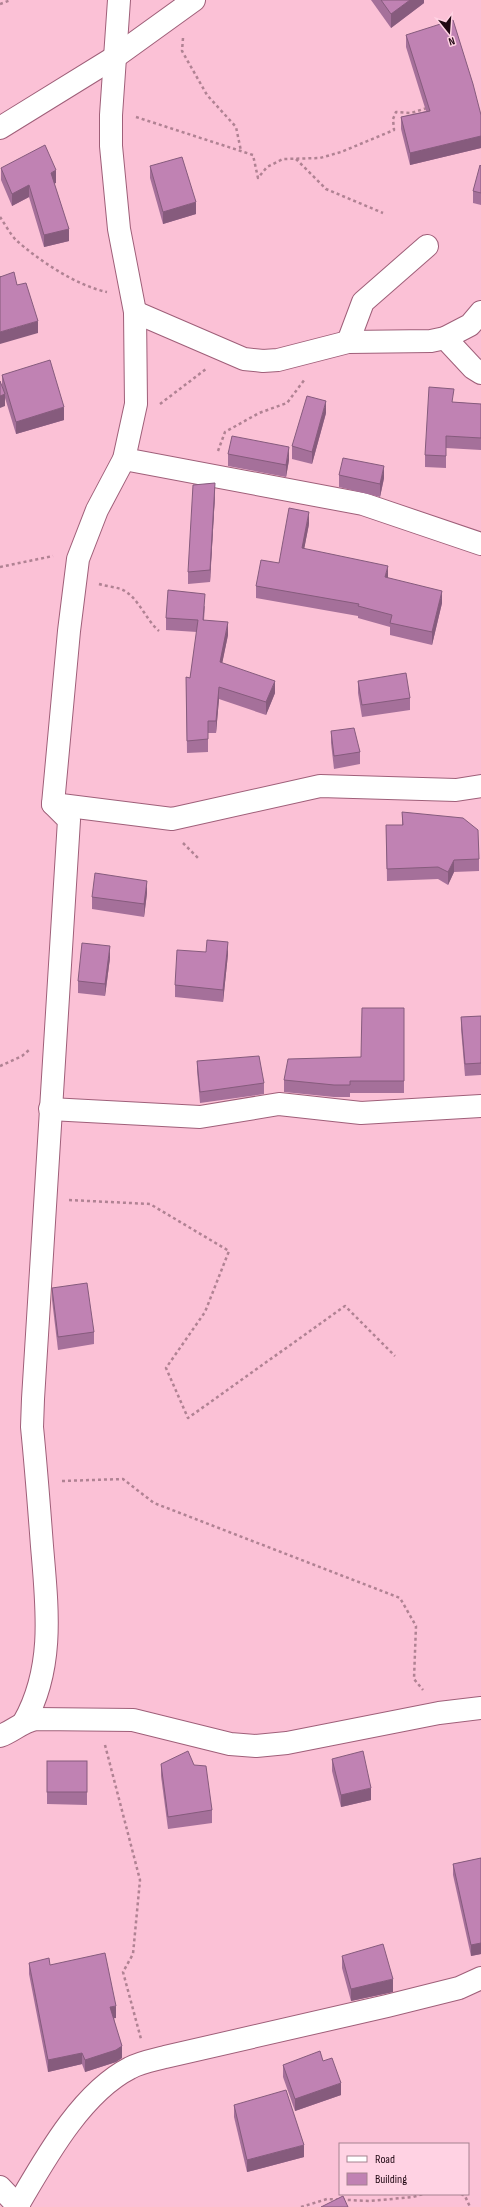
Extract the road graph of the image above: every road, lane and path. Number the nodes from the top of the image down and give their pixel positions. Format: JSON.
{"nodes":[{"id":1,"x":11,"y":0,"type":"edge"},
{"id":2,"x":119,"y":0,"type":"edge"},
{"id":3,"x":0,"y":4,"type":"edge"},
{"id":4,"x":189,"y":4,"type":"edge"},
{"id":5,"x":115,"y":57,"type":"junction"},
{"id":6,"x":433,"y":108,"type":"edge"},
{"id":7,"x":111,"y":115,"type":"junction"},
{"id":8,"x":0,"y":128,"type":"edge"},
{"id":9,"x":241,"y":151,"type":"junction"},
{"id":10,"x":296,"y":159,"type":"junction"},
{"id":11,"x":384,"y":213,"type":"dead end"},
{"id":12,"x":0,"y":217,"type":"edge"},
{"id":13,"x":427,"y":246,"type":"dead end"},
{"id":14,"x":134,"y":304,"type":"junction"},
{"id":15,"x":481,"y":312,"type":"edge"},
{"id":16,"x":445,"y":338,"type":"junction"},
{"id":17,"x":348,"y":342,"type":"junction"},
{"id":18,"x":326,"y":346,"type":"junction"},
{"id":19,"x":229,"y":352,"type":"junction"},
{"id":20,"x":481,"y":373,"type":"edge"},
{"id":21,"x":133,"y":421,"type":"junction"},
{"id":22,"x":124,"y":459,"type":"junction"},
{"id":23,"x":209,"y":474,"type":"junction"},
{"id":24,"x":86,"y":536,"type":"junction"},
{"id":25,"x":481,"y":544,"type":"edge"},
{"id":26,"x":0,"y":567,"type":"edge"},
{"id":27,"x":75,"y":583,"type":"junction"},
{"id":28,"x":159,"y":630,"type":"dead end"},
{"id":29,"x":481,"y":786,"type":"edge"},
{"id":30,"x":53,"y":804,"type":"junction"},
{"id":31,"x":481,"y":1106,"type":"edge"},
{"id":32,"x":50,"y":1109,"type":"junction"},
{"id":33,"x":45,"y":1199,"type":"junction"},
{"id":34,"x":395,"y":1356,"type":"dead end"},
{"id":35,"x":37,"y":1482,"type":"junction"},
{"id":36,"x":481,"y":1708,"type":"edge"},
{"id":37,"x":439,"y":1713,"type":"junction"},
{"id":38,"x":98,"y":1719,"type":"junction"},
{"id":39,"x":24,"y":1722,"type":"junction"},
{"id":40,"x":0,"y":1736,"type":"edge"},
{"id":41,"x":481,"y":1978,"type":"edge"},
{"id":42,"x":147,"y":2062,"type":"junction"},
{"id":43,"x":0,"y":2187,"type":"edge"},
{"id":44,"x":420,"y":2195,"type":"edge"},
{"id":45,"x":463,"y":2195,"type":"edge"},
{"id":46,"x":18,"y":2206,"type":"edge"},
{"id":47,"x":301,"y":2207,"type":"edge"},
{"id":48,"x":470,"y":2207,"type":"edge"}],
"edges":[{"from":1,"to":3,"type":"path"},
{"from":2,"to":5,"type":"street"},
{"from":4,"to":5,"type":"street"},
{"from":4,"to":9,"type":"path"},
{"from":5,"to":7,"type":"street"},
{"from":5,"to":8,"type":"street"},
{"from":6,"to":10,"type":"path"},
{"from":7,"to":9,"type":"path"},
{"from":7,"to":14,"type":"street"},
{"from":9,"to":10,"type":"path"},
{"from":10,"to":11,"type":"path"},
{"from":12,"to":14,"type":"path"},
{"from":13,"to":17,"type":"street"},
{"from":14,"to":19,"type":"street"},
{"from":14,"to":21,"type":"street"},
{"from":15,"to":16,"type":"street"},
{"from":16,"to":17,"type":"street"},
{"from":16,"to":20,"type":"street"},
{"from":17,"to":18,"type":"street"},
{"from":18,"to":19,"type":"street"},
{"from":18,"to":23,"type":"path"},
{"from":19,"to":21,"type":"path"},
{"from":21,"to":22,"type":"street"},
{"from":22,"to":23,"type":"street"},
{"from":22,"to":24,"type":"street"},
{"from":23,"to":25,"type":"street"},
{"from":24,"to":26,"type":"path"},
{"from":24,"to":27,"type":"street"},
{"from":27,"to":28,"type":"path"},
{"from":27,"to":30,"type":"street"},
{"from":29,"to":30,"type":"street"},
{"from":30,"to":32,"type":"street"},
{"from":31,"to":32,"type":"street"},
{"from":32,"to":33,"type":"street"},
{"from":33,"to":34,"type":"path"},
{"from":33,"to":35,"type":"street"},
{"from":35,"to":37,"type":"path"},
{"from":35,"to":39,"type":"street"},
{"from":36,"to":37,"type":"street"},
{"from":37,"to":38,"type":"street"},
{"from":38,"to":39,"type":"street"},
{"from":38,"to":42,"type":"path"},
{"from":39,"to":40,"type":"street"},
{"from":41,"to":42,"type":"street"},
{"from":42,"to":46,"type":"street"},
{"from":43,"to":46,"type":"street"},
{"from":44,"to":47,"type":"path"},
{"from":45,"to":48,"type":"path"}]}
